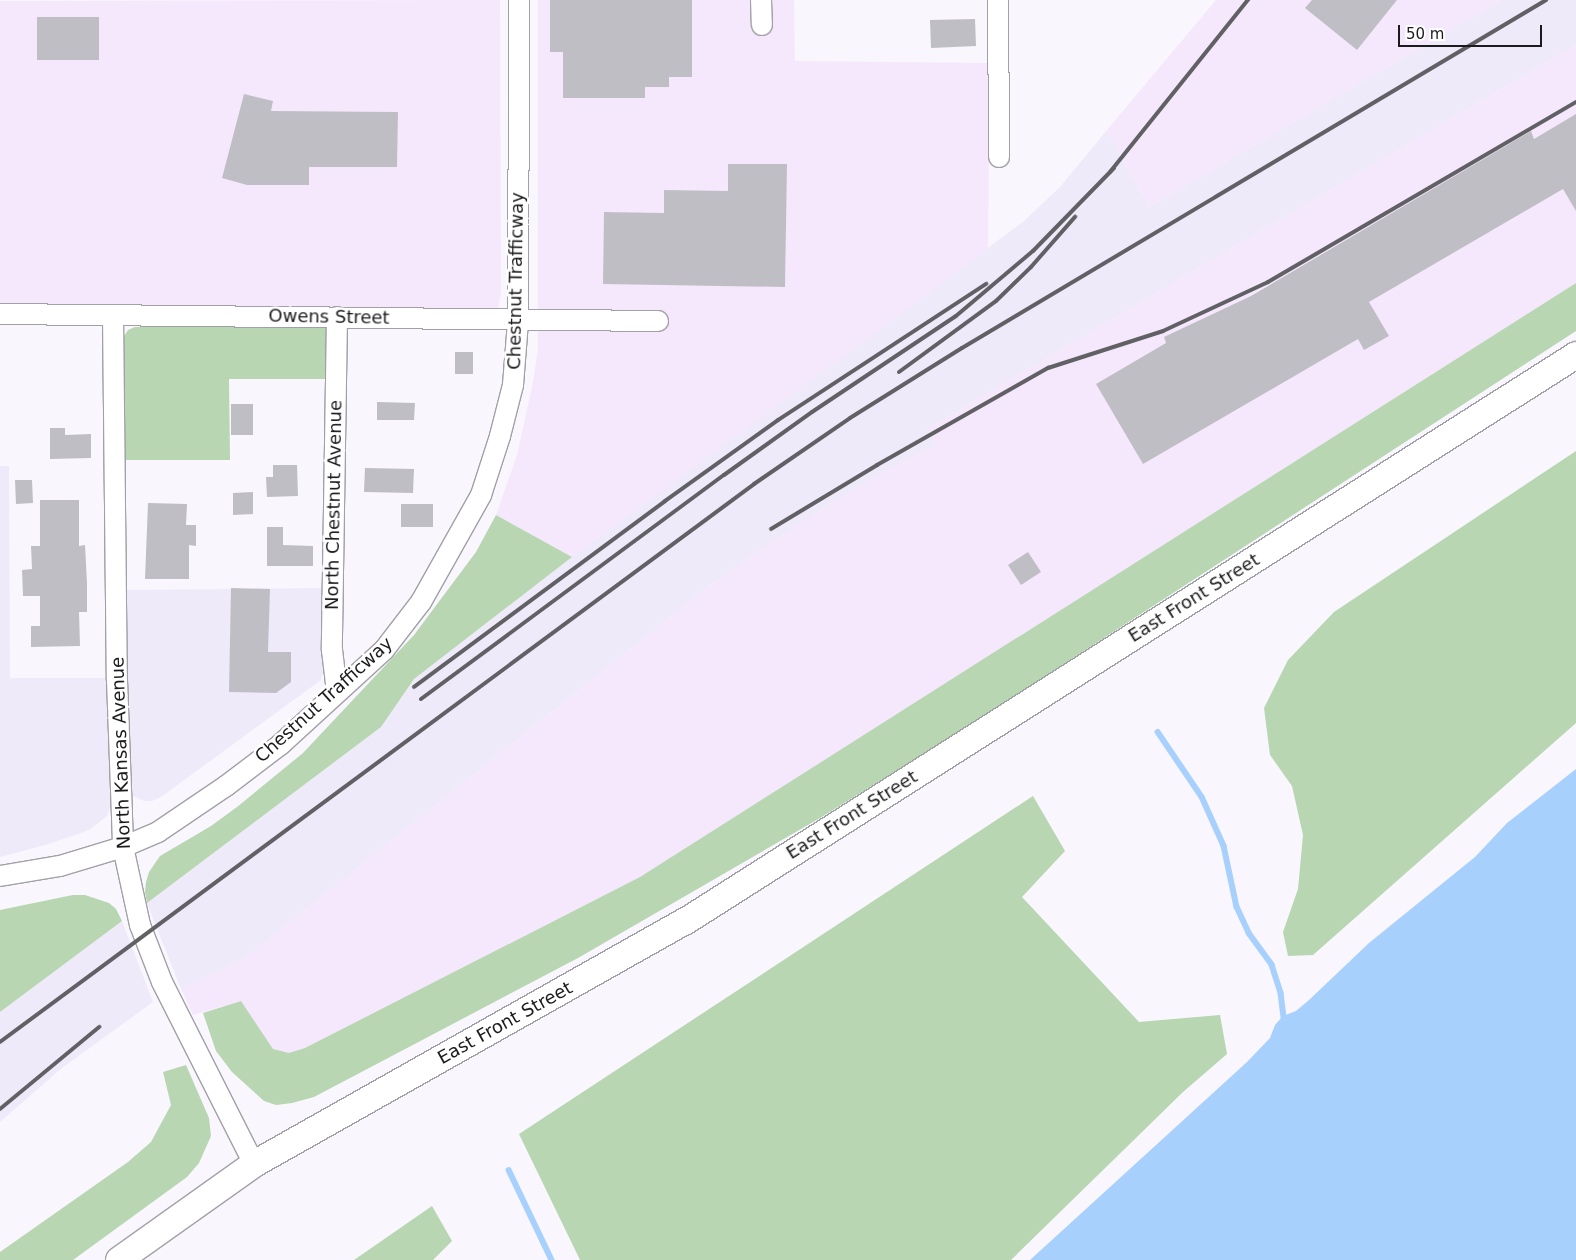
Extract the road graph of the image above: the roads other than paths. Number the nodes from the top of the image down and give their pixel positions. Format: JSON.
{"nodes":[{"id":1,"x":519,"y":0,"type":"edge"},
{"id":2,"x":761,"y":0,"type":"edge"},
{"id":3,"x":998,"y":0,"type":"edge"},
{"id":4,"x":762,"y":24,"type":"dead end"},
{"id":5,"x":999,"y":157,"type":"dead end"},
{"id":6,"x":0,"y":314,"type":"edge"},
{"id":7,"x":113,"y":315,"type":"junction"},
{"id":8,"x":337,"y":317,"type":"junction"},
{"id":9,"x":518,"y":321,"type":"junction"},
{"id":10,"x":658,"y":322,"type":"dead end"},
{"id":11,"x":1576,"y":355,"type":"edge"},
{"id":12,"x":337,"y":692,"type":"junction"},
{"id":13,"x":123,"y":847,"type":"junction"},
{"id":14,"x":0,"y":876,"type":"edge"},
{"id":15,"x":254,"y":1164,"type":"junction"},
{"id":16,"x":119,"y":1260,"type":"edge"}],
"edges":[{"from":1,"to":9,"type":"street","name":"Chestnut Trafficway"},
{"from":2,"to":4,"type":"street"},
{"from":3,"to":5,"type":"street"},
{"from":6,"to":7,"type":"street","name":"Owens Street"},
{"from":7,"to":8,"type":"street","name":"Owens Street"},
{"from":7,"to":13,"type":"street","name":"North Kansas Avenue"},
{"from":8,"to":9,"type":"street","name":"Owens Street"},
{"from":8,"to":12,"type":"street","name":"North Chestnut Avenue"},
{"from":9,"to":10,"type":"street","name":"Owens Street"},
{"from":9,"to":12,"type":"street","name":"Chestnut Trafficway"},
{"from":11,"to":15,"type":"main road","name":"East Front Street"},
{"from":12,"to":13,"type":"street","name":"Chestnut Trafficway"},
{"from":13,"to":14,"type":"street","name":"Chestnut Trafficway"},
{"from":13,"to":15,"type":"street","name":"North Kansas Avenue"},
{"from":15,"to":16,"type":"main road","name":"East Front Street"}]}
